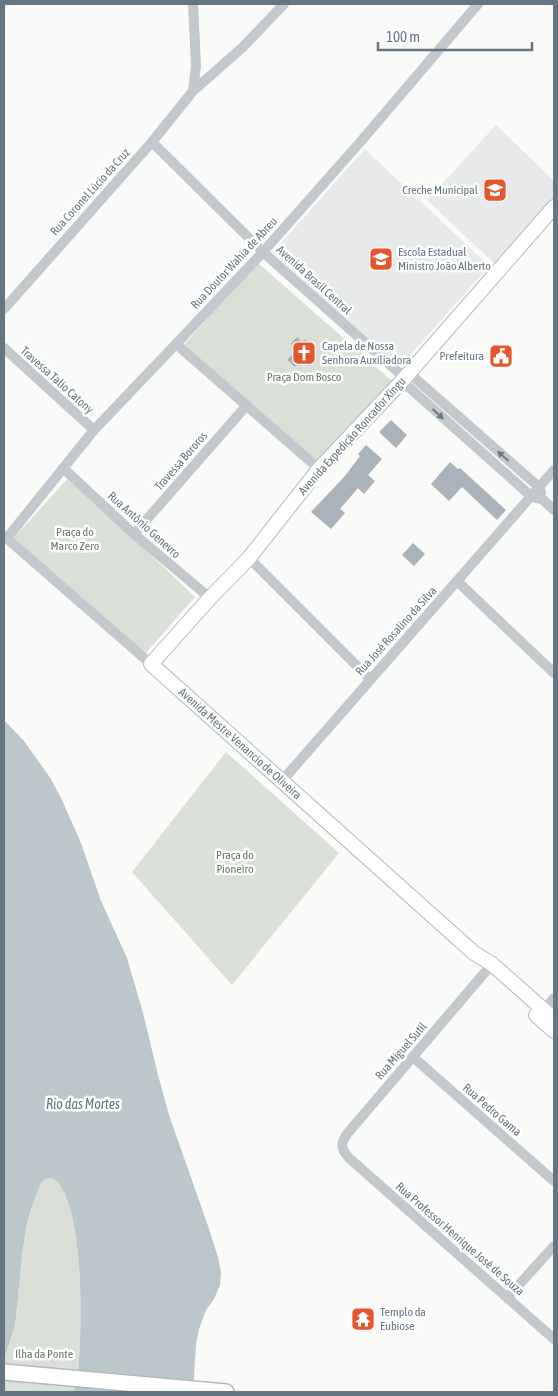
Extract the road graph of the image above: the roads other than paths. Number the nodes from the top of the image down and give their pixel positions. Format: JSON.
{"nodes":[{"id":1,"x":193,"y":4,"type":"edge"},
{"id":2,"x":284,"y":4,"type":"edge"},
{"id":3,"x":478,"y":4,"type":"edge"},
{"id":4,"x":193,"y":91,"type":"junction"},
{"id":5,"x":152,"y":142,"type":"junction"},
{"id":6,"x":554,"y":207,"type":"edge"},
{"id":7,"x":263,"y":252,"type":"junction"},
{"id":8,"x":4,"y":309,"type":"edge"},
{"id":9,"x":176,"y":344,"type":"junction"},
{"id":10,"x":4,"y":348,"type":"edge"},
{"id":11,"x":403,"y":376,"type":"junction"},
{"id":12,"x":247,"y":404,"type":"junction"},
{"id":13,"x":94,"y":430,"type":"junction"},
{"id":14,"x":63,"y":468,"type":"junction"},
{"id":15,"x":319,"y":469,"type":"junction"},
{"id":16,"x":554,"y":470,"type":"edge"},
{"id":17,"x":540,"y":488,"type":"junction"},
{"id":18,"x":537,"y":498,"type":"junction"},
{"id":19,"x":554,"y":510,"type":"edge"},
{"id":20,"x":134,"y":534,"type":"junction"},
{"id":21,"x":5,"y":537,"type":"edge"},
{"id":22,"x":249,"y":558,"type":"junction"},
{"id":23,"x":457,"y":581,"type":"junction"},
{"id":24,"x":210,"y":598,"type":"junction"},
{"id":25,"x":150,"y":664,"type":"junction"},
{"id":26,"x":554,"y":673,"type":"edge"},
{"id":27,"x":370,"y":679,"type":"junction"},
{"id":28,"x":281,"y":782,"type":"junction"},
{"id":29,"x":489,"y":967,"type":"junction"},
{"id":30,"x":554,"y":998,"type":"edge"},
{"id":31,"x":540,"y":1013,"type":"junction"},
{"id":32,"x":554,"y":1019,"type":"edge"},
{"id":33,"x":554,"y":1031,"type":"edge"},
{"id":34,"x":413,"y":1057,"type":"junction"},
{"id":35,"x":349,"y":1158,"type":"joint"},
{"id":36,"x":554,"y":1181,"type":"edge"},
{"id":37,"x":554,"y":1246,"type":"edge"},
{"id":38,"x":508,"y":1298,"type":"junction"},
{"id":39,"x":554,"y":1339,"type":"edge"},
{"id":40,"x":4,"y":1372,"type":"edge"},
{"id":41,"x":226,"y":1392,"type":"edge"}],
"edges":[{"from":1,"to":4,"type":"street"},
{"from":2,"to":4,"type":"street","name":"Rua Coronel Lúcio da Cruz"},
{"from":3,"to":7,"type":"street","name":"Rua Doutor Wahia de Abreu"},
{"from":4,"to":5,"type":"street","name":"Rua Coronel Lúcio da Cruz"},
{"from":5,"to":7,"type":"street","name":"Avenida Brasil Central"},
{"from":5,"to":8,"type":"street","name":"Rua Coronel Lúcio da Cruz"},
{"from":6,"to":11,"type":"street","name":"Avenida Expedição Roncador Xingu"},
{"from":7,"to":9,"type":"street","name":"Rua Doutor Wahia de Abreu"},
{"from":7,"to":11,"type":"street","name":"Avenida Brasil Central"},
{"from":9,"to":12,"type":"street"},
{"from":9,"to":13,"type":"street","name":"Rua Doutor Wahia de Abreu"},
{"from":10,"to":13,"type":"street","name":"Travessa Talio Catony"},
{"from":11,"to":15,"type":"street","name":"Avenida Expedição Roncador Xingu"},
{"from":17,"to":11,"type":"street","name":"Avenida Brasil Central","one_way":true},
{"from":11,"to":18,"type":"street","name":"Avenida Brasil Central","one_way":true},
{"from":12,"to":15,"type":"street"},
{"from":12,"to":20,"type":"street","name":"Travessa Bororos"},
{"from":13,"to":14,"type":"street","name":"Rua Doutor Wahia de Abreu"},
{"from":14,"to":20,"type":"street","name":"Rua Antônio Genevro"},
{"from":14,"to":21,"type":"street","name":"Rua Doutor Wahia de Abreu"},
{"from":15,"to":22,"type":"street","name":"Avenida Expedição Roncador Xingu"},
{"from":16,"to":17,"type":"street"},
{"from":17,"to":18,"type":"street"},
{"from":18,"to":19,"type":"street","name":"Avenida Brasil Central"},
{"from":18,"to":23,"type":"street","name":"Rua José Rosalino da Silva"},
{"from":20,"to":24,"type":"street","name":"Rua Antônio Genevro"},
{"from":21,"to":25,"type":"street","name":"Avenida Mestre Venancio de Oliveira"},
{"from":22,"to":24,"type":"street","name":"Avenida Expedição Roncador Xingu"},
{"from":22,"to":27,"type":"street"},
{"from":23,"to":26,"type":"street"},
{"from":23,"to":27,"type":"street","name":"Rua José Rosalino da Silva"},
{"from":24,"to":25,"type":"street","name":"Avenida Expedição Roncador Xingu"},
{"from":25,"to":28,"type":"street","name":"Avenida Mestre Venancio de Oliveira"},
{"from":27,"to":28,"type":"street","name":"Rua José Rosalino da Silva"},
{"from":28,"to":29,"type":"street","name":"Avenida Mestre Venancio de Oliveira"},
{"from":29,"to":31,"type":"street","name":"Avenida Mestre Venancio de Oliveira"},
{"from":29,"to":34,"type":"street","name":"Rua Miguel Sutil"},
{"from":30,"to":31,"type":"street"},
{"from":31,"to":32,"type":"street","name":"Avenida Mestre Venancio de Oliveira"},
{"from":31,"to":33,"type":"street","name":"Avenida Mestre Venancio de Oliveira"},
{"from":34,"to":35,"type":"street","name":"Rua Miguel Sutil"},
{"from":34,"to":36,"type":"street","name":"Rua Pedro Gama"},
{"from":35,"to":38,"type":"street","name":"Rua Professor Henrique José de Souza"},
{"from":37,"to":38,"type":"street"},
{"from":38,"to":39,"type":"street","name":"Rua Professor Henrique José de Souza"},
{"from":40,"to":41,"type":"main road"}]}
